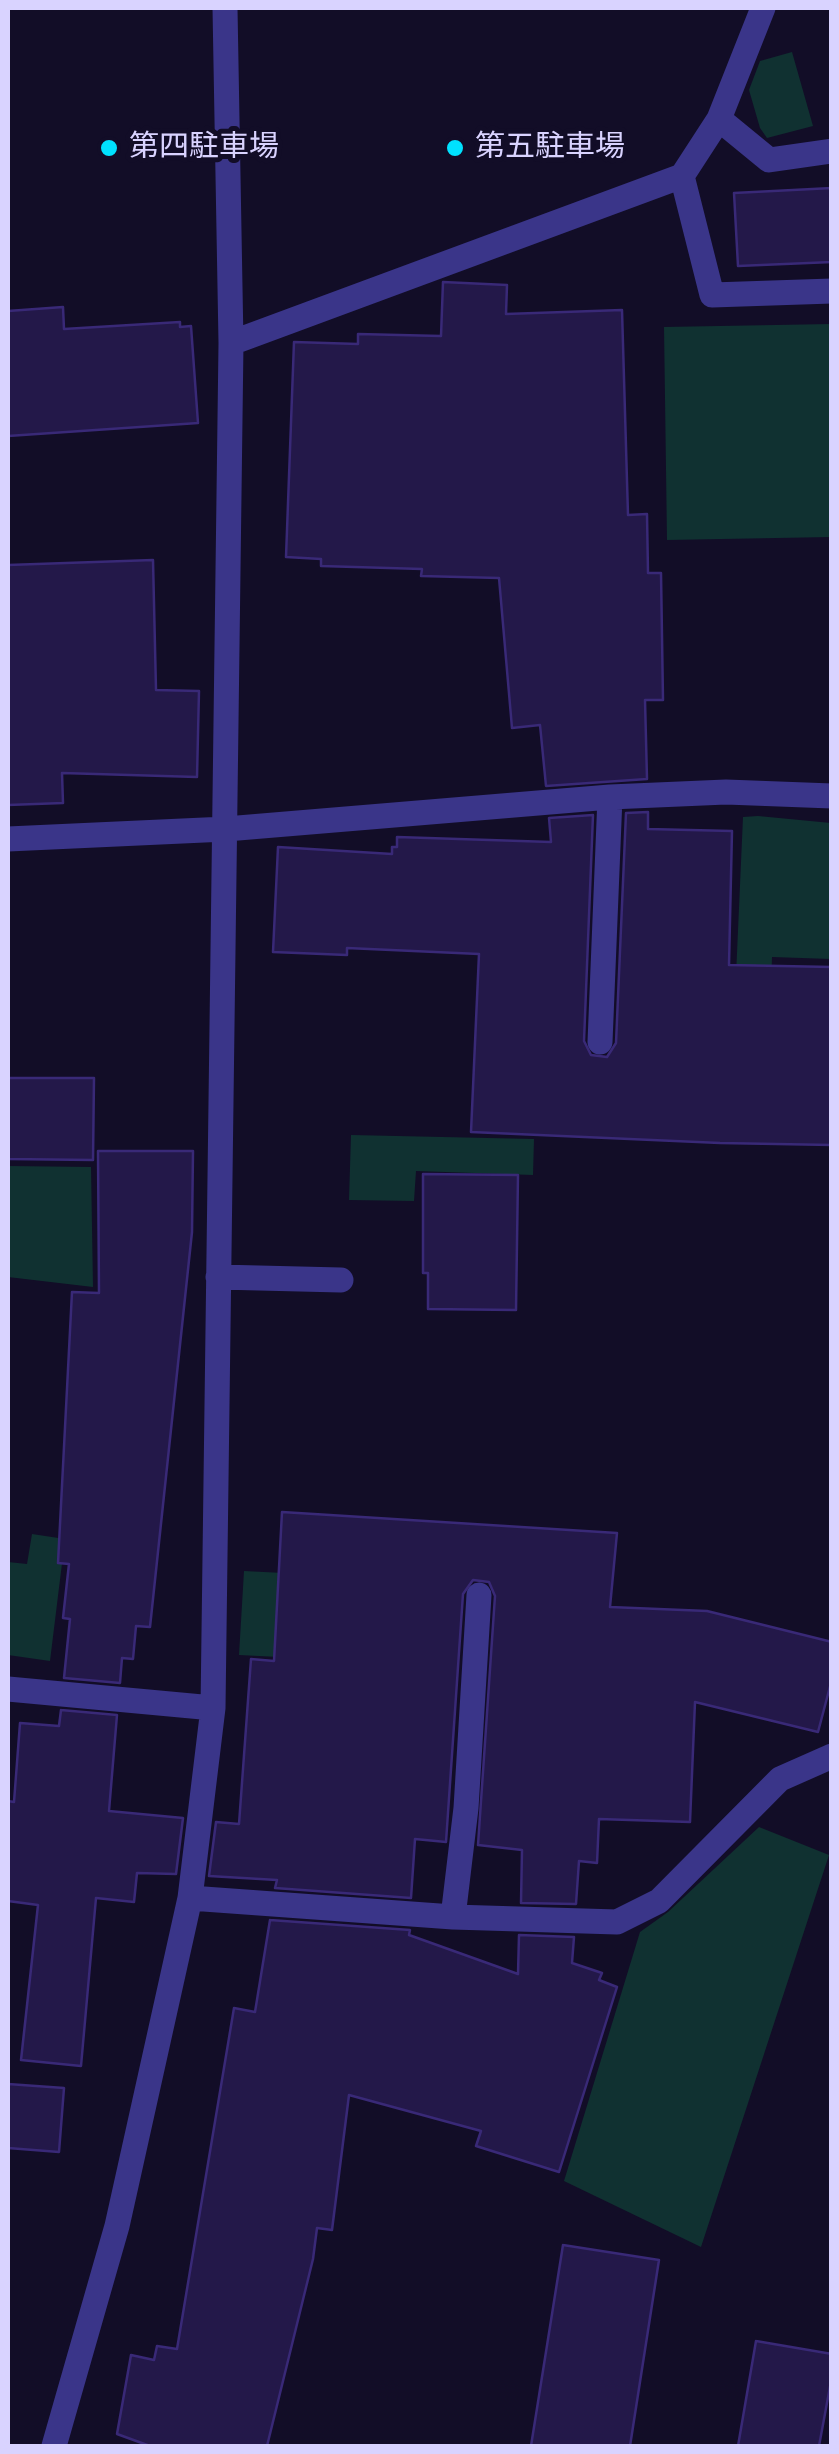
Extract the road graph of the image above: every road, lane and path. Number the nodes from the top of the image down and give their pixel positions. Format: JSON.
{"nodes":[{"id":1,"x":225,"y":8,"type":"edge"},
{"id":2,"x":763,"y":8,"type":"edge"},
{"id":3,"x":719,"y":119,"type":"junction"},
{"id":4,"x":832,"y":151,"type":"edge"},
{"id":5,"x":682,"y":176,"type":"junction"},
{"id":6,"x":832,"y":291,"type":"edge"},
{"id":7,"x":231,"y":343,"type":"junction"},
{"id":8,"x":832,"y":796,"type":"edge"},
{"id":9,"x":610,"y":797,"type":"junction"},
{"id":10,"x":226,"y":829,"type":"junction"},
{"id":11,"x":8,"y":839,"type":"edge"},
{"id":12,"x":600,"y":1042,"type":"dead end"},
{"id":13,"x":218,"y":1278,"type":"junction"},
{"id":14,"x":341,"y":1280,"type":"dead end"},
{"id":15,"x":479,"y":1595,"type":"dead end"},
{"id":16,"x":8,"y":1688,"type":"edge"},
{"id":17,"x":212,"y":1708,"type":"junction"},
{"id":18,"x":832,"y":1756,"type":"edge"},
{"id":19,"x":190,"y":1898,"type":"junction"},
{"id":20,"x":453,"y":1917,"type":"junction"},
{"id":21,"x":54,"y":2446,"type":"edge"}],
"edges":[{"from":1,"to":7,"type":"street"},
{"from":2,"to":3,"type":"street"},
{"from":3,"to":4,"type":"street"},
{"from":3,"to":5,"type":"street"},
{"from":5,"to":6,"type":"street"},
{"from":5,"to":7,"type":"street"},
{"from":7,"to":10,"type":"street"},
{"from":8,"to":9,"type":"street"},
{"from":9,"to":10,"type":"street"},
{"from":9,"to":12,"type":"street"},
{"from":10,"to":11,"type":"street"},
{"from":10,"to":13,"type":"street"},
{"from":13,"to":14,"type":"street"},
{"from":13,"to":17,"type":"street"},
{"from":15,"to":20,"type":"street"},
{"from":16,"to":17,"type":"street"},
{"from":17,"to":19,"type":"street"},
{"from":18,"to":20,"type":"street"},
{"from":19,"to":20,"type":"street"},
{"from":19,"to":21,"type":"street"}]}
